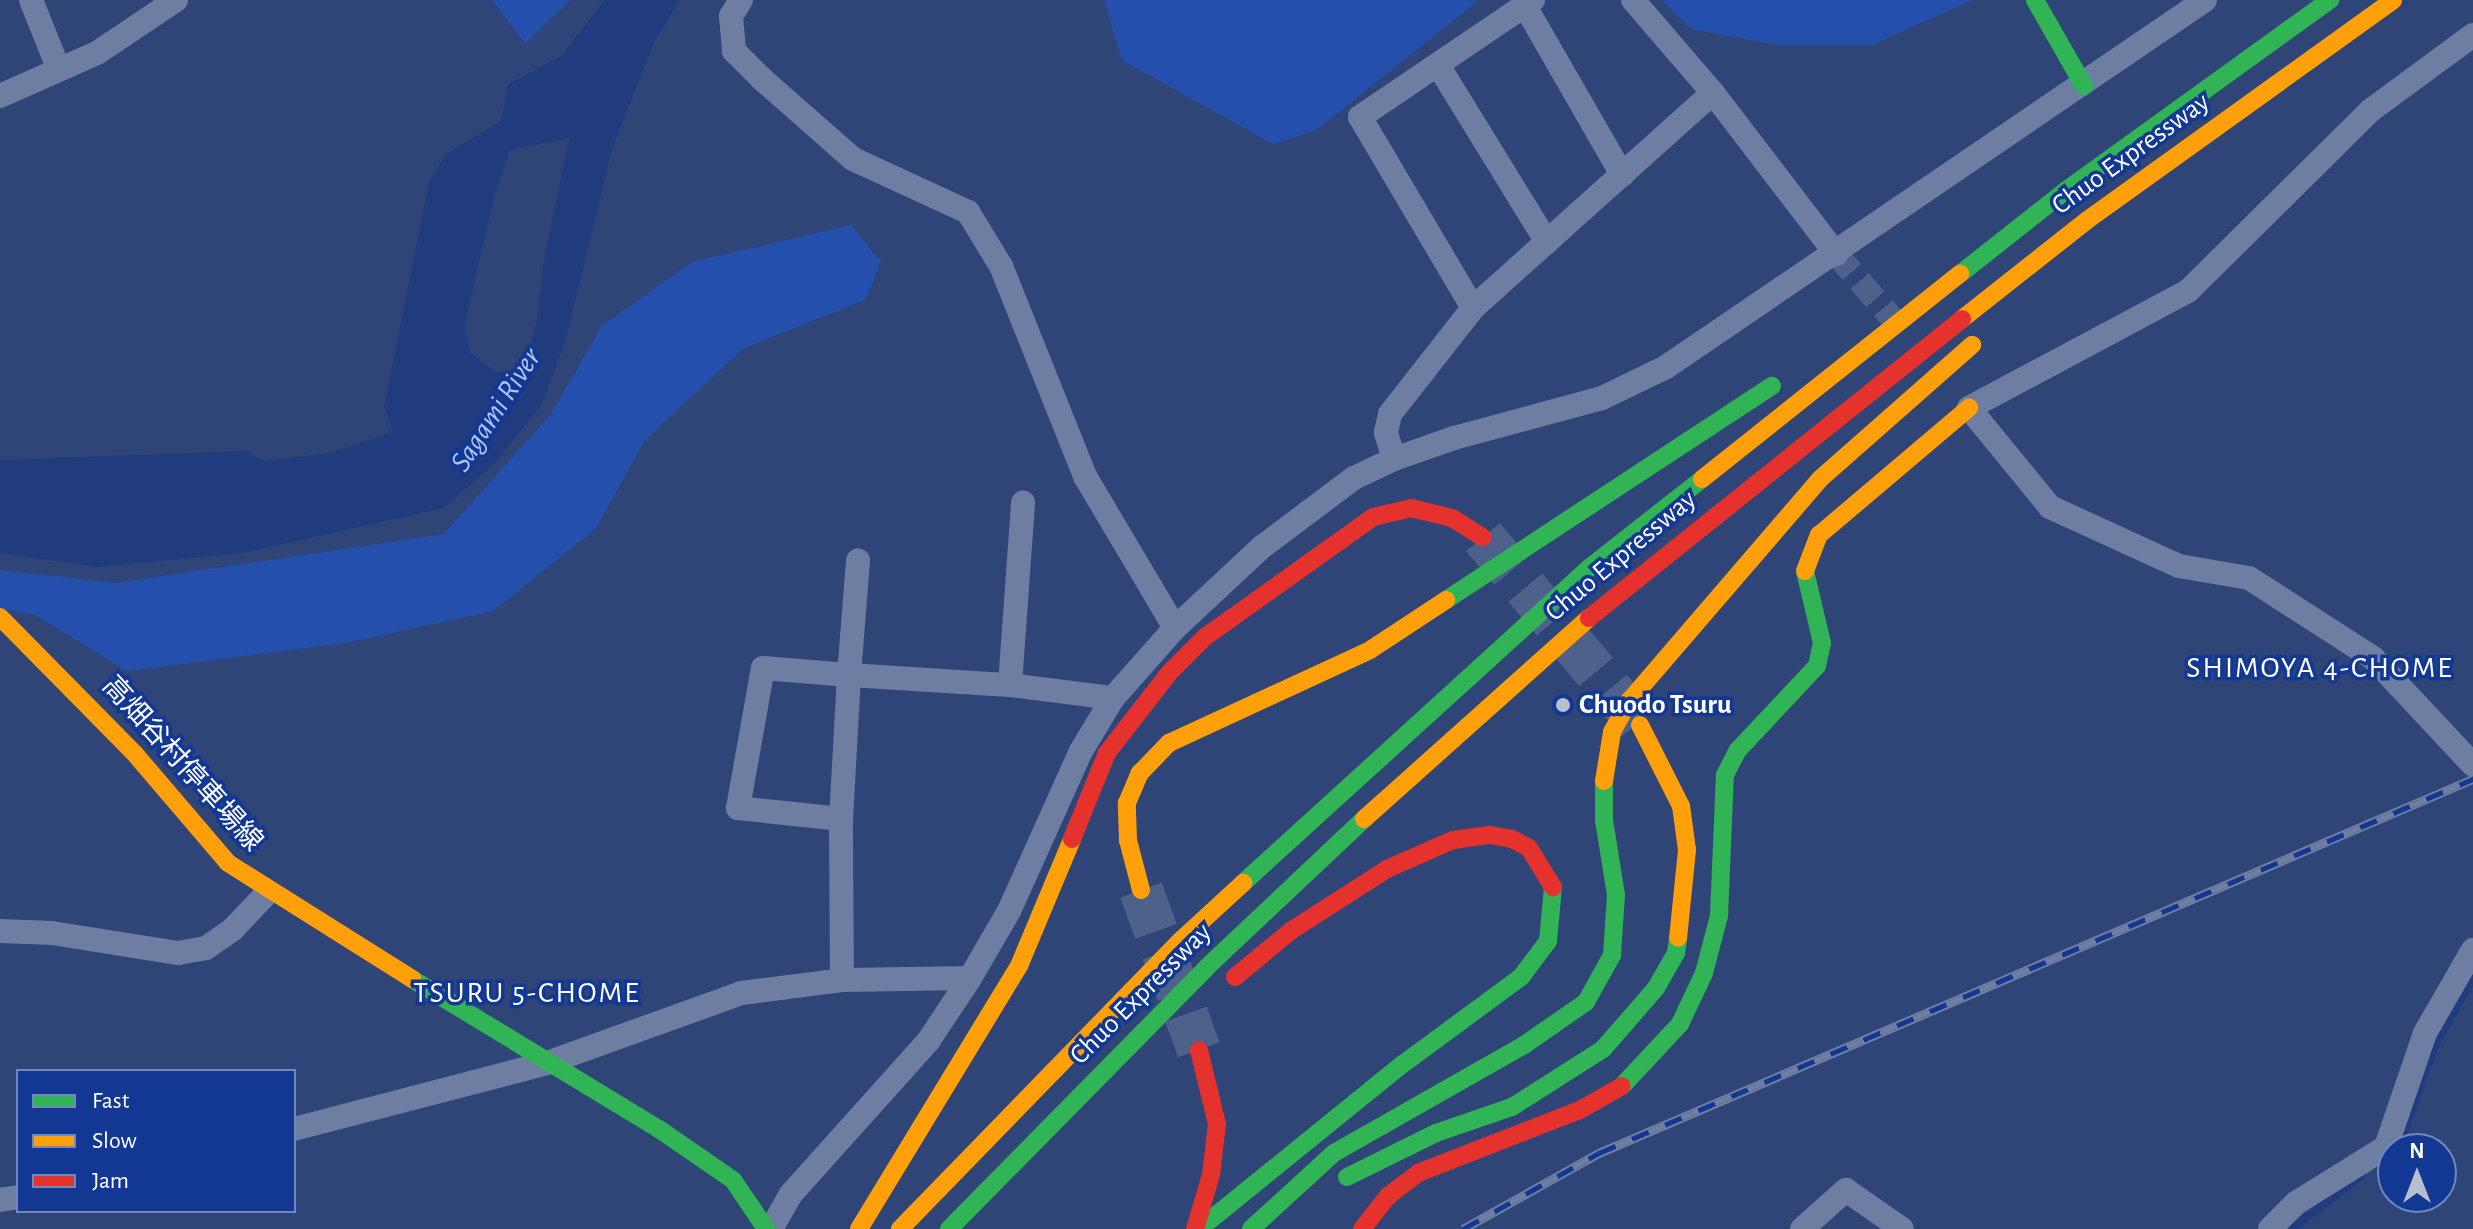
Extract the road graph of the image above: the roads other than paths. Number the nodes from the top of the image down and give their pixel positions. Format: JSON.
{"nodes":[{"id":1,"x":31,"y":0,"type":"edge"},
{"id":2,"x":176,"y":0,"type":"edge"},
{"id":3,"x":741,"y":0,"type":"edge"},
{"id":4,"x":1633,"y":0,"type":"edge"},
{"id":5,"x":2205,"y":0,"type":"edge"},
{"id":6,"x":2330,"y":0,"type":"edge"},
{"id":7,"x":2393,"y":0,"type":"edge"},
{"id":8,"x":2036,"y":2,"type":"edge"},
{"id":9,"x":1529,"y":3,"type":"edge"},
{"id":10,"x":2473,"y":35,"type":"edge"},
{"id":11,"x":1438,"y":65,"type":"junction"},
{"id":12,"x":59,"y":70,"type":"junction"},
{"id":13,"x":2286,"y":75,"type":"junction"},
{"id":14,"x":2084,"y":86,"type":"junction"},
{"id":15,"x":1713,"y":93,"type":"junction"},
{"id":16,"x":0,"y":96,"type":"edge"},
{"id":17,"x":1622,"y":175,"type":"junction"},
{"id":18,"x":2065,"y":191,"type":"junction"},
{"id":19,"x":1547,"y":242,"type":"junction"},
{"id":20,"x":2085,"y":248,"type":"dead end"},
{"id":21,"x":1836,"y":254,"type":"junction"},
{"id":22,"x":1473,"y":308,"type":"junction"},
{"id":23,"x":1859,"y":329,"type":"dead end"},
{"id":24,"x":1989,"y":330,"type":"dead end"},
{"id":25,"x":1794,"y":372,"type":"dead end"},
{"id":26,"x":1969,"y":408,"type":"junction"},
{"id":27,"x":1394,"y":459,"type":"junction"},
{"id":28,"x":1023,"y":502,"type":"dead end"},
{"id":29,"x":1483,"y":537,"type":"tunnel mouth"},
{"id":30,"x":858,"y":560,"type":"dead end"},
{"id":31,"x":0,"y":617,"type":"edge"},
{"id":32,"x":1175,"y":628,"type":"junction"},
{"id":33,"x":30,"y":645,"type":"junction"},
{"id":34,"x":0,"y":650,"type":"edge"},
{"id":35,"x":849,"y":675,"type":"junction"},
{"id":36,"x":1010,"y":685,"type":"junction"},
{"id":37,"x":1113,"y":698,"type":"junction"},
{"id":38,"x":1640,"y":725,"type":"tunnel mouth"},
{"id":39,"x":2473,"y":765,"type":"edge"},
{"id":40,"x":841,"y":819,"type":"junction"},
{"id":41,"x":1141,"y":890,"type":"tunnel mouth"},
{"id":42,"x":268,"y":892,"type":"junction"},
{"id":43,"x":0,"y":931,"type":"edge"},
{"id":44,"x":2473,"y":950,"type":"edge"},
{"id":45,"x":970,"y":978,"type":"junction"},
{"id":46,"x":842,"y":980,"type":"junction"},
{"id":47,"x":1221,"y":989,"type":"dead end"},
{"id":48,"x":1185,"y":1019,"type":"dead end"},
{"id":49,"x":1199,"y":1050,"type":"tunnel mouth"},
{"id":50,"x":547,"y":1063,"type":"junction"},
{"id":51,"x":296,"y":1128,"type":"edge"},
{"id":52,"x":769,"y":1229,"type":"edge"},
{"id":53,"x":859,"y":1229,"type":"edge"},
{"id":54,"x":900,"y":1229,"type":"edge"},
{"id":55,"x":949,"y":1229,"type":"edge"},
{"id":56,"x":957,"y":1229,"type":"edge"},
{"id":57,"x":1197,"y":1229,"type":"edge"},
{"id":58,"x":1251,"y":1229,"type":"edge"},
{"id":59,"x":1260,"y":1229,"type":"edge"},
{"id":60,"x":1362,"y":1229,"type":"edge"},
{"id":61,"x":1802,"y":1229,"type":"edge"},
{"id":62,"x":1902,"y":1229,"type":"edge"},
{"id":63,"x":2270,"y":1229,"type":"edge"}],
"edges":[{"from":1,"to":12,"type":"street"},
{"from":2,"to":12,"type":"street"},
{"from":3,"to":32,"type":"street"},
{"from":4,"to":15,"type":"street"},
{"from":5,"to":14,"type":"street"},
{"from":6,"to":18,"type":"main road","name":"Chuo Expressway"},
{"from":7,"to":13,"type":"main road","name":"Chuo Expressway"},
{"from":8,"to":14,"type":"main road"},
{"from":9,"to":11,"type":"street"},
{"from":9,"to":17,"type":"street"},
{"from":10,"to":26,"type":"street"},
{"from":11,"to":19,"type":"street"},
{"from":11,"to":22,"type":"street"},
{"from":12,"to":16,"type":"street"},
{"from":13,"to":20,"type":"main road"},
{"from":13,"to":55,"type":"main road","name":"Chuo Expressway"},
{"from":14,"to":21,"type":"street"},
{"from":15,"to":17,"type":"street"},
{"from":15,"to":21,"type":"street"},
{"from":17,"to":19,"type":"street"},
{"from":18,"to":23,"type":"main road"},
{"from":18,"to":54,"type":"main road","name":"Chuo Expressway"},
{"from":19,"to":22,"type":"street"},
{"from":21,"to":27,"type":"street"},
{"from":22,"to":27,"type":"street"},
{"from":24,"to":58,"type":"main road"},
{"from":25,"to":41,"type":"main road"},
{"from":26,"to":39,"type":"street"},
{"from":26,"to":60,"type":"main road"},
{"from":27,"to":32,"type":"street"},
{"from":28,"to":36,"type":"street"},
{"from":29,"to":53,"type":"main road"},
{"from":30,"to":35,"type":"street"},
{"from":31,"to":33,"type":"main road","name":"高畑谷村停車場線"},
{"from":32,"to":37,"type":"street"},
{"from":33,"to":34,"type":"main road"},
{"from":33,"to":42,"type":"main road","name":"高畑谷村停車場線"},
{"from":35,"to":36,"type":"street"},
{"from":35,"to":40,"type":"street"},
{"from":35,"to":40,"type":"street"},
{"from":36,"to":37,"type":"street"},
{"from":37,"to":45,"type":"street"},
{"from":38,"to":59,"type":"main road"},
{"from":40,"to":46,"type":"street"},
{"from":42,"to":43,"type":"street"},
{"from":42,"to":50,"type":"main road","name":"高畑谷村停車場線"},
{"from":44,"to":63,"type":"street"},
{"from":45,"to":46,"type":"street"},
{"from":45,"to":52,"type":"street"},
{"from":46,"to":50,"type":"street"},
{"from":47,"to":57,"type":"main road"},
{"from":48,"to":56,"type":"main road"},
{"from":49,"to":57,"type":"main road"},
{"from":50,"to":51,"type":"street"},
{"from":50,"to":52,"type":"main road","name":"高畑谷村停車場線"},
{"from":61,"to":62,"type":"street"}]}
